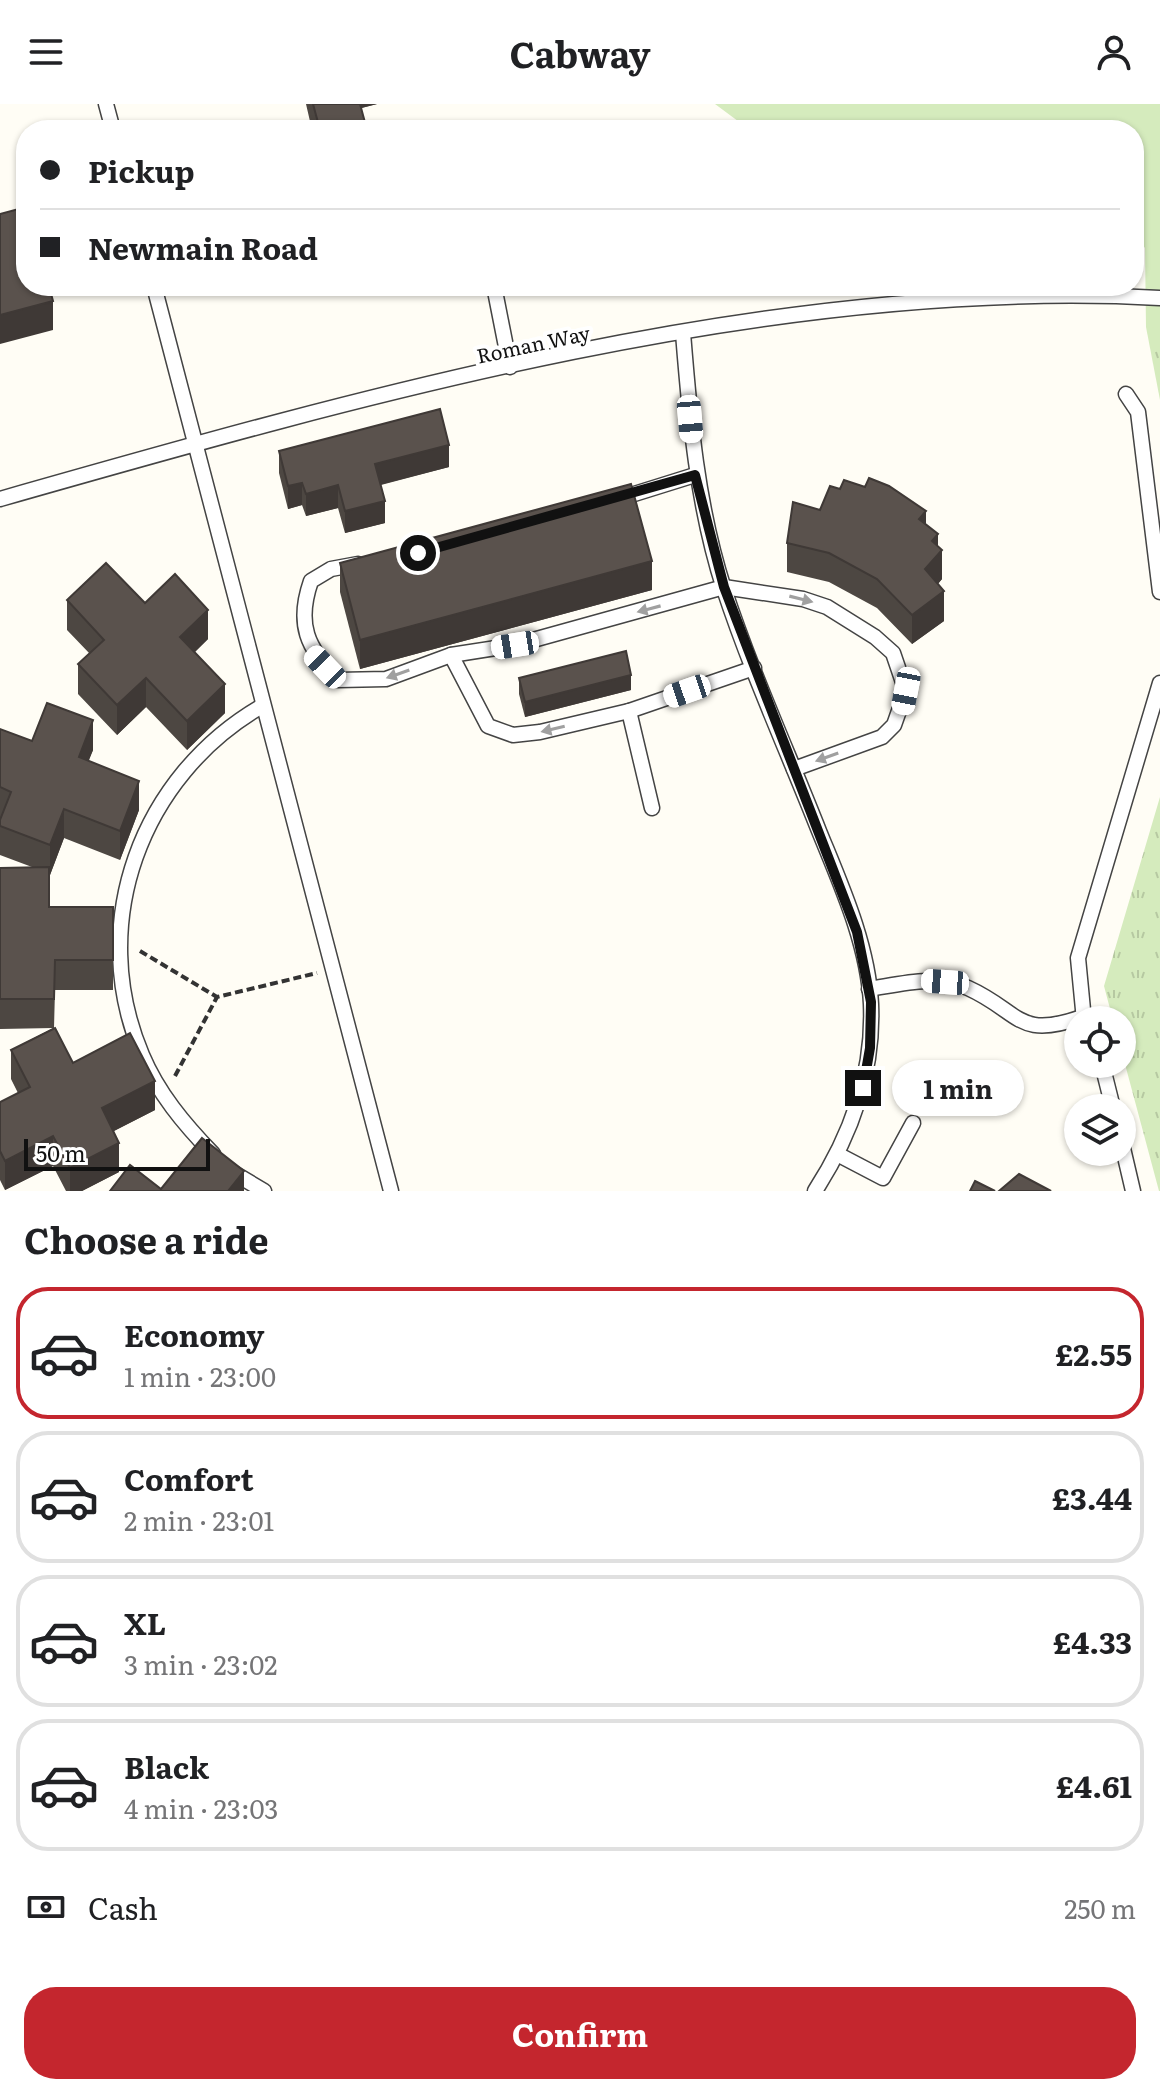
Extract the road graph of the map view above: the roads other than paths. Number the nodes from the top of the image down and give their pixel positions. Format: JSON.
{"nodes":[{"id":1,"x":157,"y":296,"type":"edge"},
{"id":2,"x":496,"y":296,"type":"edge"},
{"id":3,"x":1052,"y":296,"type":"edge"},
{"id":4,"x":1124,"y":296,"type":"edge"},
{"id":5,"x":1160,"y":298,"type":"edge"},
{"id":6,"x":683,"y":333,"type":"junction"},
{"id":7,"x":510,"y":367,"type":"junction"},
{"id":8,"x":1126,"y":394,"type":"dead end"},
{"id":9,"x":194,"y":444,"type":"junction"},
{"id":10,"x":695,"y":475,"type":"junction"},
{"id":11,"x":0,"y":499,"type":"edge"},
{"id":12,"x":604,"y":503,"type":"edge"},
{"id":13,"x":374,"y":561,"type":"edge"},
{"id":14,"x":724,"y":587,"type":"junction"},
{"id":15,"x":1160,"y":592,"type":"edge"},
{"id":16,"x":451,"y":655,"type":"junction"},
{"id":17,"x":754,"y":668,"type":"junction"},
{"id":18,"x":1160,"y":683,"type":"edge"},
{"id":19,"x":262,"y":706,"type":"junction"},
{"id":20,"x":629,"y":711,"type":"junction"},
{"id":21,"x":794,"y":769,"type":"junction"},
{"id":22,"x":652,"y":808,"type":"dead end"},
{"id":23,"x":869,"y":989,"type":"junction"},
{"id":24,"x":1082,"y":1006,"type":"edge"},
{"id":25,"x":1064,"y":1023,"type":"edge"},
{"id":26,"x":913,"y":1123,"type":"dead end"},
{"id":27,"x":839,"y":1155,"type":"junction"},
{"id":28,"x":1127,"y":1166,"type":"edge"},
{"id":29,"x":880,"y":1185,"type":"edge"},
{"id":30,"x":264,"y":1191,"type":"edge"},
{"id":31,"x":391,"y":1191,"type":"edge"},
{"id":32,"x":815,"y":1191,"type":"edge"},
{"id":33,"x":1133,"y":1191,"type":"edge"}],
"edges":[{"from":1,"to":9,"type":"lane"},
{"from":2,"to":7,"type":"lane"},
{"from":3,"to":6,"type":"lane","name":"Roman Way"},
{"from":4,"to":5,"type":"lane","name":"Roman Way"},
{"from":6,"to":7,"type":"lane","name":"Roman Way"},
{"from":6,"to":10,"type":"lane"},
{"from":7,"to":9,"type":"lane","name":"Roman Way"},
{"from":8,"to":15,"type":"lane"},
{"from":9,"to":11,"type":"lane","name":"Roman Way"},
{"from":9,"to":19,"type":"lane"},
{"from":10,"to":12,"type":"lane"},
{"from":10,"to":14,"type":"lane"},
{"from":16,"to":13,"type":"lane","one_way":true},
{"from":14,"to":16,"type":"lane","one_way":true},
{"from":14,"to":17,"type":"lane"},
{"from":14,"to":21,"type":"lane","one_way":true},
{"from":20,"to":16,"type":"lane","one_way":true},
{"from":17,"to":20,"type":"lane"},
{"from":17,"to":21,"type":"lane"},
{"from":18,"to":24,"type":"lane"},
{"from":19,"to":30,"type":"lane"},
{"from":19,"to":31,"type":"lane"},
{"from":20,"to":22,"type":"lane"},
{"from":21,"to":23,"type":"lane"},
{"from":23,"to":25,"type":"lane"},
{"from":23,"to":27,"type":"lane"},
{"from":26,"to":29,"type":"lane"},
{"from":27,"to":29,"type":"lane"},
{"from":27,"to":32,"type":"lane"},
{"from":28,"to":33,"type":"lane"}]}
